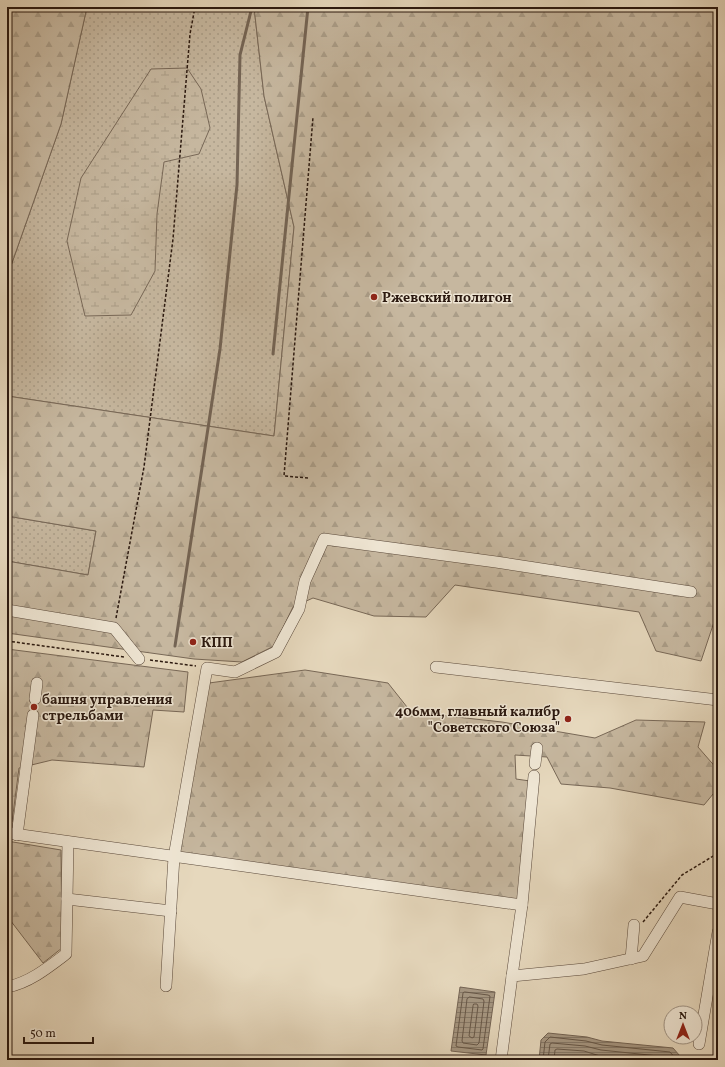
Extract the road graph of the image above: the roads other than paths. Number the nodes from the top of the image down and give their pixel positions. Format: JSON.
{"nodes":[{"id":1,"x":691,"y":592,"type":"dead end"},
{"id":2,"x":7,"y":610,"type":"edge"},
{"id":3,"x":139,"y":658,"type":"road end"},
{"id":4,"x":436,"y":667,"type":"dead end"},
{"id":5,"x":38,"y":682,"type":"dead end"},
{"id":6,"x":35,"y":699,"type":"tunnel mouth"},
{"id":7,"x":718,"y":700,"type":"edge"},
{"id":8,"x":33,"y":716,"type":"tunnel mouth"},
{"id":9,"x":537,"y":748,"type":"dead end"},
{"id":10,"x":535,"y":764,"type":"dead end"},
{"id":11,"x":534,"y":776,"type":"dead end"},
{"id":12,"x":12,"y":834,"type":"edge"},
{"id":13,"x":68,"y":842,"type":"junction"},
{"id":14,"x":174,"y":857,"type":"junction"},
{"id":15,"x":67,"y":899,"type":"junction"},
{"id":16,"x":718,"y":904,"type":"edge"},
{"id":17,"x":522,"y":905,"type":"junction"},
{"id":18,"x":171,"y":911,"type":"junction"},
{"id":19,"x":634,"y":925,"type":"dead end"},
{"id":20,"x":718,"y":932,"type":"edge"},
{"id":21,"x":631,"y":959,"type":"junction"},
{"id":22,"x":512,"y":976,"type":"junction"},
{"id":23,"x":166,"y":986,"type":"dead end"},
{"id":24,"x":7,"y":987,"type":"edge"},
{"id":25,"x":703,"y":1025,"type":"edge"},
{"id":26,"x":501,"y":1060,"type":"edge"}],
"edges":[{"from":1,"to":14,"type":"lane"},
{"from":2,"to":3,"type":"lane"},
{"from":4,"to":7,"type":"lane"},
{"from":5,"to":6,"type":"lane"},
{"from":8,"to":12,"type":"lane"},
{"from":9,"to":10,"type":"lane"},
{"from":11,"to":17,"type":"lane"},
{"from":12,"to":13,"type":"lane"},
{"from":13,"to":14,"type":"lane"},
{"from":13,"to":15,"type":"lane"},
{"from":14,"to":17,"type":"lane"},
{"from":14,"to":18,"type":"lane"},
{"from":15,"to":18,"type":"lane"},
{"from":15,"to":24,"type":"lane"},
{"from":16,"to":21,"type":"lane"},
{"from":17,"to":22,"type":"lane"},
{"from":18,"to":23,"type":"lane"},
{"from":19,"to":21,"type":"lane"},
{"from":20,"to":25,"type":"lane"},
{"from":21,"to":22,"type":"lane"},
{"from":22,"to":26,"type":"lane"}]}
